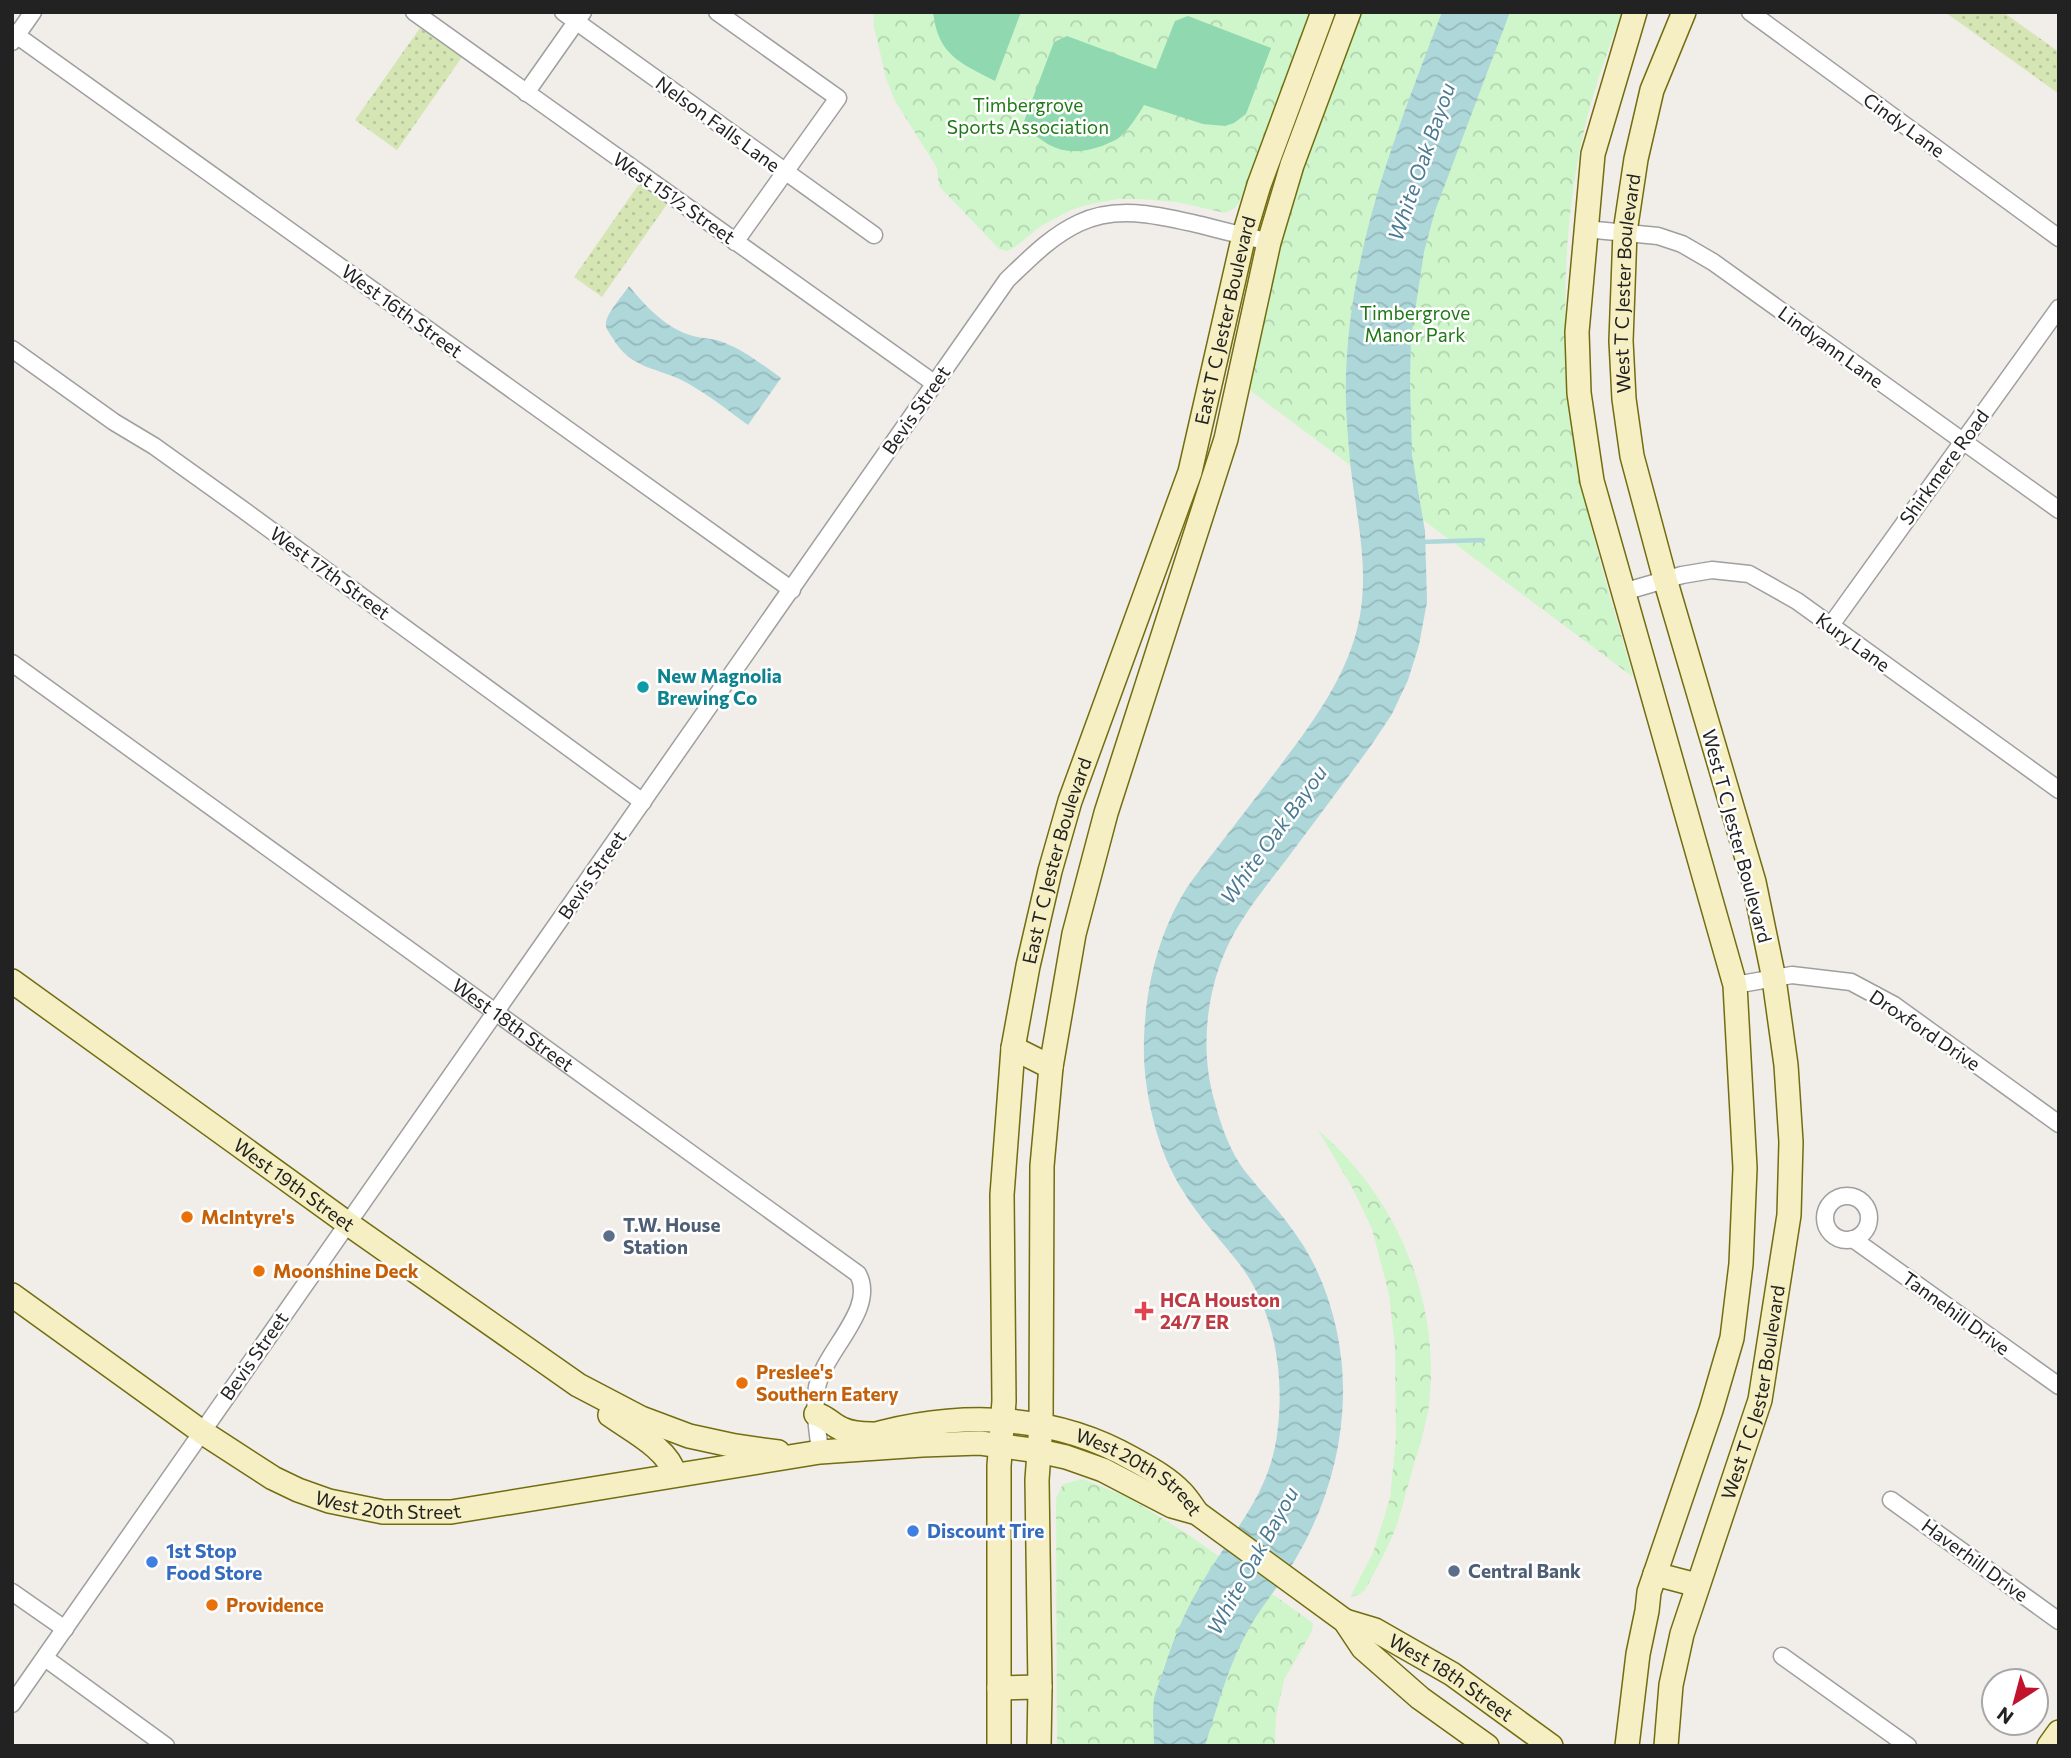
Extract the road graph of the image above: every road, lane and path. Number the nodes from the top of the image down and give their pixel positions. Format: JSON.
{"nodes":[{"id":1,"x":33,"y":12,"type":"edge"},
{"id":2,"x":414,"y":12,"type":"edge"},
{"id":3,"x":563,"y":12,"type":"edge"},
{"id":4,"x":717,"y":12,"type":"edge"},
{"id":5,"x":1323,"y":12,"type":"edge"},
{"id":6,"x":1349,"y":12,"type":"edge"},
{"id":7,"x":1635,"y":12,"type":"edge"},
{"id":8,"x":1684,"y":12,"type":"edge"},
{"id":9,"x":1749,"y":12,"type":"edge"},
{"id":10,"x":580,"y":17,"type":"edge"},
{"id":11,"x":14,"y":36,"type":"edge"},
{"id":12,"x":526,"y":93,"type":"junction"},
{"id":13,"x":785,"y":172,"type":"junction"},
{"id":14,"x":1585,"y":229,"type":"junction"},
{"id":15,"x":1625,"y":232,"type":"junction"},
{"id":16,"x":874,"y":235,"type":"dead end"},
{"id":17,"x":1244,"y":235,"type":"junction"},
{"id":18,"x":2059,"y":238,"type":"edge"},
{"id":19,"x":735,"y":242,"type":"junction"},
{"id":20,"x":1269,"y":242,"type":"junction"},
{"id":21,"x":2059,"y":308,"type":"edge"},
{"id":22,"x":12,"y":349,"type":"edge"},
{"id":23,"x":934,"y":383,"type":"junction"},
{"id":24,"x":1963,"y":441,"type":"junction"},
{"id":25,"x":2059,"y":510,"type":"edge"},
{"id":26,"x":1171,"y":527,"type":"junction"},
{"id":27,"x":1196,"y":536,"type":"junction"},
{"id":28,"x":1665,"y":579,"type":"junction"},
{"id":29,"x":792,"y":590,"type":"junction"},
{"id":30,"x":1623,"y":592,"type":"junction"},
{"id":31,"x":1830,"y":625,"type":"junction"},
{"id":32,"x":12,"y":663,"type":"edge"},
{"id":33,"x":2059,"y":790,"type":"edge"},
{"id":34,"x":1070,"y":801,"type":"junction"},
{"id":35,"x":643,"y":802,"type":"junction"},
{"id":36,"x":1107,"y":813,"type":"junction"},
{"id":37,"x":1774,"y":979,"type":"junction"},
{"id":38,"x":12,"y":981,"type":"edge"},
{"id":39,"x":1735,"y":985,"type":"junction"},
{"id":40,"x":497,"y":1011,"type":"junction"},
{"id":41,"x":1013,"y":1048,"type":"junction"},
{"id":42,"x":1051,"y":1067,"type":"junction"},
{"id":43,"x":2059,"y":1124,"type":"edge"},
{"id":44,"x":347,"y":1223,"type":"junction"},
{"id":45,"x":1853,"y":1239,"type":"dead end"},
{"id":46,"x":1741,"y":1264,"type":"junction"},
{"id":47,"x":1779,"y":1274,"type":"junction"},
{"id":48,"x":12,"y":1295,"type":"edge"},
{"id":49,"x":578,"y":1385,"type":"junction"},
{"id":50,"x":2059,"y":1386,"type":"edge"},
{"id":51,"x":816,"y":1414,"type":"junction"},
{"id":52,"x":1003,"y":1420,"type":"junction"},
{"id":53,"x":1041,"y":1424,"type":"junction"},
{"id":54,"x":202,"y":1432,"type":"junction"},
{"id":55,"x":875,"y":1433,"type":"junction"},
{"id":56,"x":1001,"y":1445,"type":"junction"},
{"id":57,"x":1039,"y":1451,"type":"junction"},
{"id":58,"x":820,"y":1452,"type":"junction"},
{"id":59,"x":795,"y":1456,"type":"junction"},
{"id":60,"x":675,"y":1475,"type":"junction"},
{"id":61,"x":1891,"y":1500,"type":"dead end"},
{"id":62,"x":1200,"y":1516,"type":"junction"},
{"id":63,"x":1655,"y":1574,"type":"junction"},
{"id":64,"x":1697,"y":1585,"type":"junction"},
{"id":65,"x":12,"y":1592,"type":"edge"},
{"id":66,"x":2059,"y":1620,"type":"edge"},
{"id":67,"x":1345,"y":1621,"type":"junction"},
{"id":68,"x":65,"y":1629,"type":"junction"},
{"id":69,"x":1782,"y":1656,"type":"dead end"},
{"id":70,"x":45,"y":1658,"type":"junction"},
{"id":71,"x":1040,"y":1687,"type":"junction"},
{"id":72,"x":999,"y":1688,"type":"junction"},
{"id":73,"x":12,"y":1704,"type":"edge"},
{"id":74,"x":2059,"y":1732,"type":"edge"},
{"id":75,"x":166,"y":1746,"type":"edge"},
{"id":76,"x":999,"y":1746,"type":"edge"},
{"id":77,"x":1039,"y":1746,"type":"edge"},
{"id":78,"x":1487,"y":1746,"type":"edge"},
{"id":79,"x":1551,"y":1746,"type":"edge"},
{"id":80,"x":1627,"y":1746,"type":"edge"},
{"id":81,"x":1666,"y":1746,"type":"edge"},
{"id":82,"x":1909,"y":1746,"type":"edge"},
{"id":83,"x":2049,"y":1746,"type":"edge"}],
"edges":[{"from":1,"to":11,"type":"street"},
{"from":2,"to":12,"type":"street","name":"West 15½ Street"},
{"from":3,"to":10,"type":"street","name":"Nelson Falls Lane"},
{"from":4,"to":13,"type":"street"},
{"from":5,"to":17,"type":"main road","name":"East T C Jester Boulevard"},
{"from":6,"to":20,"type":"main road","name":"East T C Jester Boulevard"},
{"from":7,"to":14,"type":"main road","name":"West T C Jester Boulevard"},
{"from":8,"to":15,"type":"main road","name":"West T C Jester Boulevard"},
{"from":9,"to":18,"type":"street","name":"Cindy Lane"},
{"from":10,"to":12,"type":"street"},
{"from":10,"to":13,"type":"street","name":"Nelson Falls Lane"},
{"from":11,"to":29,"type":"street","name":"West 16th Street"},
{"from":12,"to":19,"type":"street","name":"West 15½ Street"},
{"from":13,"to":16,"type":"street","name":"Nelson Falls Lane"},
{"from":13,"to":19,"type":"street"},
{"from":14,"to":15,"type":"street","name":"Lindyann Lane"},
{"from":14,"to":30,"type":"main road","name":"West T C Jester Boulevard"},
{"from":15,"to":24,"type":"street","name":"Lindyann Lane"},
{"from":15,"to":28,"type":"main road","name":"West T C Jester Boulevard"},
{"from":17,"to":20,"type":"street","name":"Bevis Street"},
{"from":17,"to":23,"type":"street","name":"Bevis Street"},
{"from":17,"to":26,"type":"main road","name":"East T C Jester Boulevard"},
{"from":19,"to":23,"type":"street","name":"West 15½ Street"},
{"from":20,"to":27,"type":"main road","name":"East T C Jester Boulevard"},
{"from":21,"to":24,"type":"street","name":"Shirkmere Road"},
{"from":22,"to":35,"type":"street","name":"West 17th Street"},
{"from":23,"to":29,"type":"street","name":"Bevis Street"},
{"from":24,"to":25,"type":"street","name":"Lindyann Lane"},
{"from":24,"to":31,"type":"street","name":"Shirkmere Road"},
{"from":26,"to":27,"type":"main road"},
{"from":26,"to":34,"type":"main road","name":"East T C Jester Boulevard"},
{"from":27,"to":36,"type":"main road","name":"East T C Jester Boulevard"},
{"from":28,"to":30,"type":"street","name":"Kury Lane"},
{"from":28,"to":31,"type":"street","name":"Kury Lane"},
{"from":28,"to":37,"type":"main road","name":"West T C Jester Boulevard"},
{"from":29,"to":35,"type":"street","name":"Bevis Street"},
{"from":30,"to":39,"type":"main road","name":"West T C Jester Boulevard"},
{"from":31,"to":33,"type":"street","name":"Kury Lane"},
{"from":32,"to":40,"type":"street","name":"West 18th Street"},
{"from":34,"to":36,"type":"main road"},
{"from":34,"to":41,"type":"main road","name":"East T C Jester Boulevard"},
{"from":35,"to":40,"type":"street","name":"Bevis Street"},
{"from":36,"to":42,"type":"main road","name":"East T C Jester Boulevard"},
{"from":37,"to":39,"type":"street","name":"Droxford Drive"},
{"from":37,"to":43,"type":"street","name":"Droxford Drive"},
{"from":37,"to":47,"type":"main road","name":"West T C Jester Boulevard"},
{"from":38,"to":44,"type":"main road","name":"West 19th Street"},
{"from":39,"to":46,"type":"main road","name":"West T C Jester Boulevard"},
{"from":40,"to":44,"type":"street","name":"Bevis Street"},
{"from":40,"to":51,"type":"street","name":"West 18th Street"},
{"from":41,"to":42,"type":"main road"},
{"from":41,"to":52,"type":"main road","name":"East T C Jester Boulevard"},
{"from":42,"to":53,"type":"main road","name":"East T C Jester Boulevard"},
{"from":44,"to":49,"type":"main road","name":"West 19th Street"},
{"from":44,"to":54,"type":"street","name":"Bevis Street"},
{"from":45,"to":50,"type":"street","name":"Tannehill Drive"},
{"from":46,"to":47,"type":"main road"},
{"from":46,"to":63,"type":"main road","name":"West T C Jester Boulevard"},
{"from":47,"to":64,"type":"main road","name":"West T C Jester Boulevard"},
{"from":48,"to":54,"type":"main road","name":"West 20th Street"},
{"from":49,"to":59,"type":"main road","name":"West 19th Street"},
{"from":49,"to":60,"type":"main road","name":"West 19th Street"},
{"from":51,"to":55,"type":"main road"},
{"from":51,"to":58,"type":"street","name":"West 18th Street"},
{"from":52,"to":53,"type":"main road","name":"West 20th Street"},
{"from":52,"to":55,"type":"main road","name":"West 20th Street"},
{"from":52,"to":56,"type":"main road","name":"East T C Jester Boulevard"},
{"from":53,"to":57,"type":"main road","name":"East T C Jester Boulevard"},
{"from":53,"to":62,"type":"main road","name":"West 20th Street"},
{"from":54,"to":60,"type":"main road","name":"West 20th Street"},
{"from":54,"to":68,"type":"street","name":"Bevis Street"},
{"from":55,"to":58,"type":"main road","name":"West 20th Street"},
{"from":56,"to":57,"type":"main road","name":"West 20th Street"},
{"from":56,"to":58,"type":"main road","name":"West 20th Street"},
{"from":56,"to":72,"type":"main road","name":"East T C Jester Boulevard"},
{"from":57,"to":62,"type":"main road","name":"West 20th Street"},
{"from":57,"to":71,"type":"main road","name":"East T C Jester Boulevard"},
{"from":58,"to":59,"type":"main road","name":"West 20th Street"},
{"from":59,"to":60,"type":"main road","name":"West 20th Street"},
{"from":61,"to":66,"type":"street","name":"Haverhill Drive"},
{"from":62,"to":67,"type":"main road","name":"West 18th Street"},
{"from":63,"to":64,"type":"main road"},
{"from":63,"to":80,"type":"main road","name":"West T C Jester Boulevard"},
{"from":64,"to":81,"type":"main road","name":"West T C Jester Boulevard"},
{"from":65,"to":68,"type":"street"},
{"from":67,"to":78,"type":"main road","name":"West 18th Street"},
{"from":67,"to":79,"type":"main road","name":"West 18th Street"},
{"from":68,"to":70,"type":"street","name":"Bevis Street"},
{"from":69,"to":82,"type":"street"},
{"from":70,"to":73,"type":"street","name":"Bevis Street"},
{"from":70,"to":75,"type":"street"},
{"from":71,"to":72,"type":"main road"},
{"from":71,"to":77,"type":"main road","name":"East T C Jester Boulevard"},
{"from":72,"to":76,"type":"main road","name":"East T C Jester Boulevard"},
{"from":74,"to":83,"type":"main road"}]}
